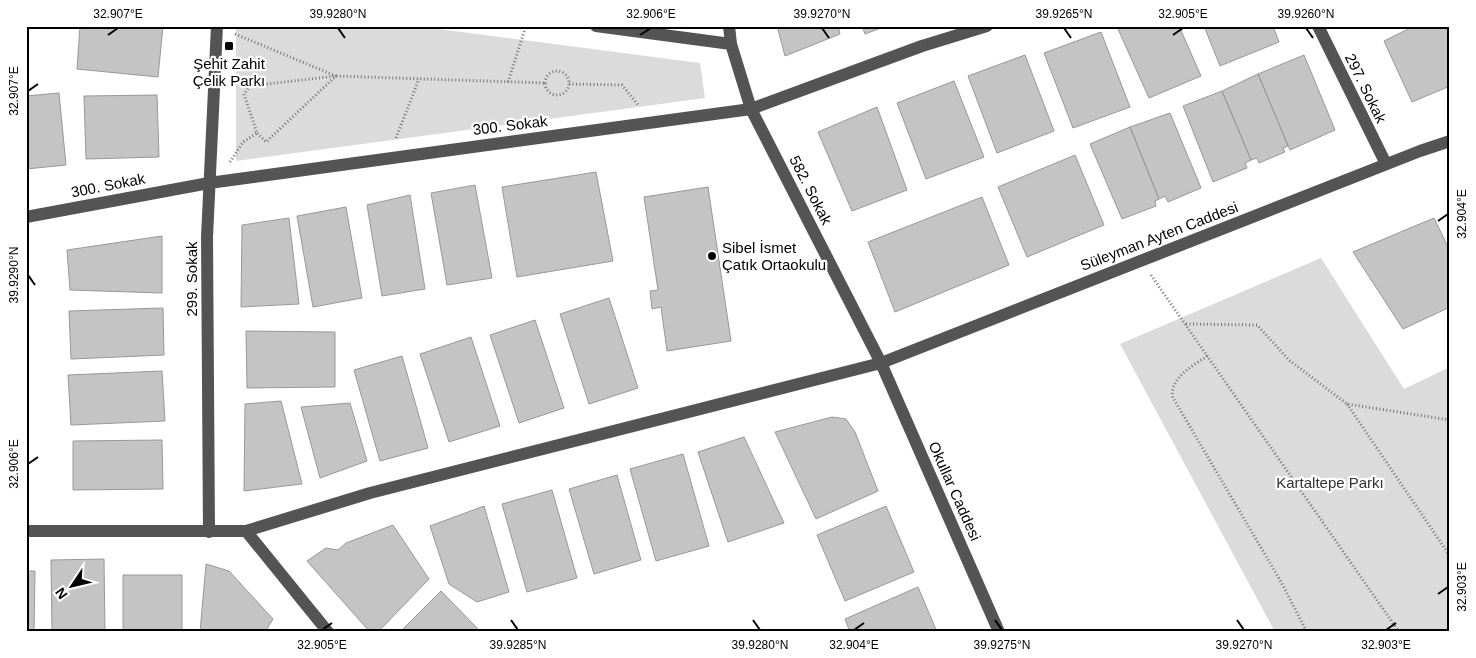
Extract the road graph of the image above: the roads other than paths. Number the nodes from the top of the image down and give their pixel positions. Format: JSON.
{"nodes":[{"id":1,"x":217,"y":26,"type":"edge"},
{"id":2,"x":596,"y":26,"type":"edge"},
{"id":3,"x":729,"y":26,"type":"edge"},
{"id":4,"x":987,"y":26,"type":"edge"},
{"id":5,"x":1318,"y":26,"type":"edge"},
{"id":6,"x":731,"y":44,"type":"junction"},
{"id":7,"x":751,"y":109,"type":"junction"},
{"id":8,"x":1450,"y":141,"type":"edge"},
{"id":9,"x":1386,"y":164,"type":"junction"},
{"id":10,"x":209,"y":183,"type":"junction"},
{"id":11,"x":26,"y":217,"type":"edge"},
{"id":12,"x":882,"y":363,"type":"junction"},
{"id":13,"x":246,"y":531,"type":"junction"},
{"id":14,"x":26,"y":532,"type":"edge"},
{"id":15,"x":209,"y":532,"type":"junction"},
{"id":16,"x":328,"y":632,"type":"edge"},
{"id":17,"x":998,"y":632,"type":"edge"}],
"edges":[{"from":1,"to":10,"type":"street","name":"299. Sokak"},
{"from":2,"to":6,"type":"street"},
{"from":3,"to":6,"type":"street","name":"582. Sokak"},
{"from":4,"to":7,"type":"street","name":"300. Sokak"},
{"from":5,"to":9,"type":"street","name":"297. Sokak"},
{"from":6,"to":7,"type":"street","name":"582. Sokak"},
{"from":7,"to":10,"type":"street","name":"300. Sokak"},
{"from":7,"to":12,"type":"street","name":"582. Sokak"},
{"from":8,"to":9,"type":"street","name":"Süleyman Ayten Caddesi"},
{"from":9,"to":12,"type":"street","name":"Süleyman Ayten Caddesi"},
{"from":10,"to":11,"type":"street","name":"300. Sokak"},
{"from":10,"to":15,"type":"street","name":"299. Sokak"},
{"from":12,"to":13,"type":"street","name":"Süleyman Ayten Caddesi"},
{"from":12,"to":17,"type":"street","name":"Okullar Caddesi"},
{"from":13,"to":15,"type":"street","name":"Süleyman Ayten Caddesi"},
{"from":13,"to":16,"type":"street"},
{"from":14,"to":15,"type":"street","name":"Süleyman Ayten Caddesi"}]}
